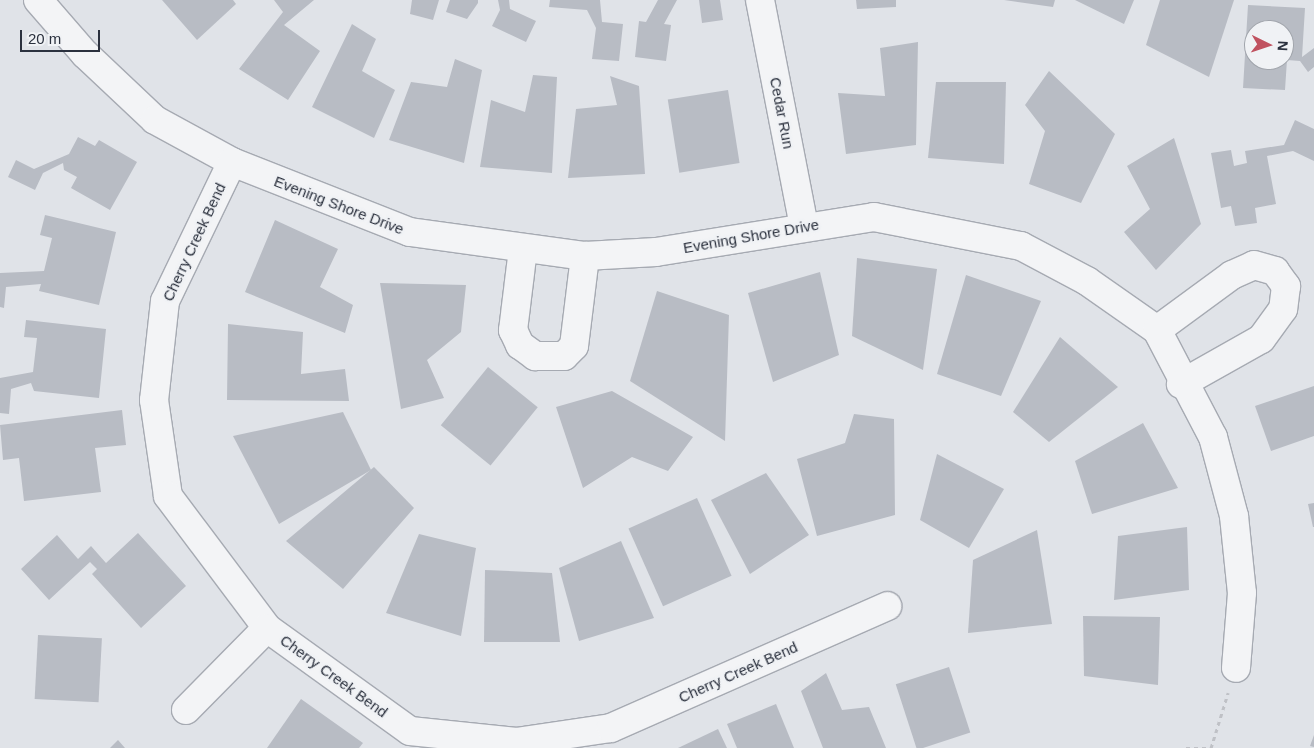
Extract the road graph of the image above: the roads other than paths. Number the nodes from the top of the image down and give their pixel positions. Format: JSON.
{"nodes":[{"id":1,"x":38,"y":0,"type":"edge"},
{"id":2,"x":760,"y":0,"type":"edge"},
{"id":3,"x":232,"y":162,"type":"junction"},
{"id":4,"x":804,"y":226,"type":"junction"},
{"id":5,"x":523,"y":250,"type":"junction"},
{"id":6,"x":585,"y":256,"type":"junction"},
{"id":7,"x":1156,"y":330,"type":"junction"},
{"id":8,"x":1181,"y":384,"type":"junction"},
{"id":9,"x":887,"y":606,"type":"dead end"},
{"id":10,"x":267,"y":628,"type":"junction"},
{"id":11,"x":1236,"y":668,"type":"road end"},
{"id":12,"x":186,"y":710,"type":"dead end"}],
"edges":[{"from":1,"to":3,"type":"street","name":"Evening Shore Drive"},
{"from":2,"to":4,"type":"street","name":"Cedar Run"},
{"from":3,"to":5,"type":"street","name":"Evening Shore Drive"},
{"from":3,"to":10,"type":"street","name":"Cherry Creek Bend"},
{"from":4,"to":6,"type":"street","name":"Evening Shore Drive"},
{"from":4,"to":7,"type":"street","name":"Evening Shore Drive"},
{"from":5,"to":6,"type":"street","name":"Evening Shore Drive"},
{"from":5,"to":6,"type":"street"},
{"from":7,"to":8,"type":"street","name":"Evening Shore Drive"},
{"from":7,"to":8,"type":"street"},
{"from":8,"to":11,"type":"street","name":"Evening Shore Drive"},
{"from":9,"to":10,"type":"street","name":"Cherry Creek Bend"},
{"from":10,"to":12,"type":"street"}]}
